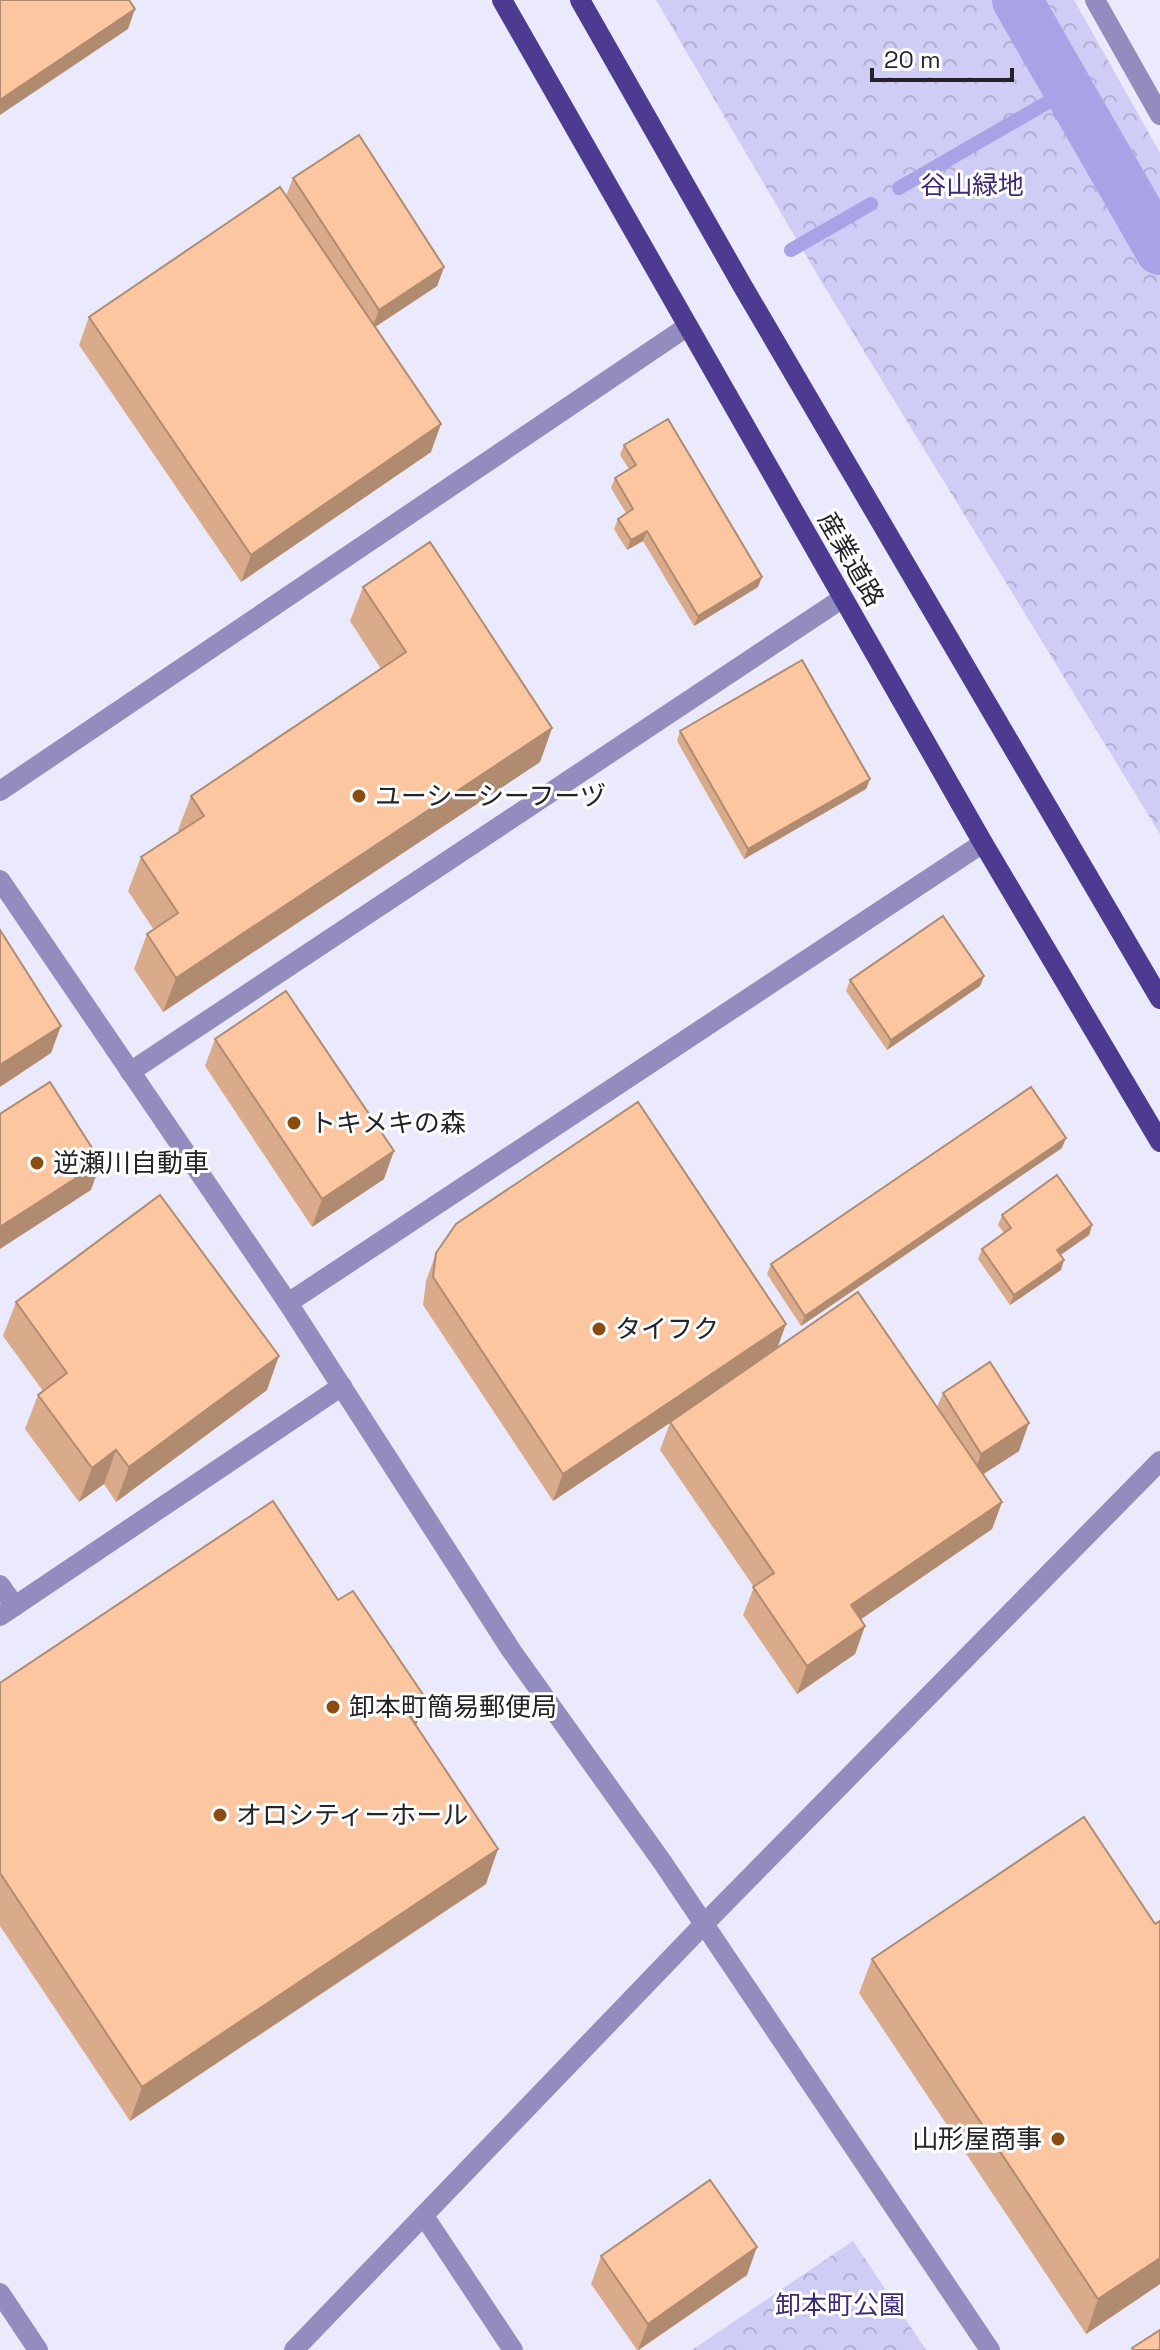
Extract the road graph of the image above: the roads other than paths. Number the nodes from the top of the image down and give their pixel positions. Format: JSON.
{"nodes":[{"id":1,"x":502,"y":0,"type":"edge"},
{"id":2,"x":580,"y":0,"type":"edge"},
{"id":3,"x":1095,"y":0,"type":"edge"},
{"id":4,"x":1160,"y":115,"type":"edge"},
{"id":5,"x":688,"y":326,"type":"junction"},
{"id":6,"x":843,"y":598,"type":"junction"},
{"id":7,"x":0,"y":791,"type":"edge"},
{"id":8,"x":983,"y":843,"type":"junction"},
{"id":9,"x":0,"y":880,"type":"edge"},
{"id":10,"x":1160,"y":999,"type":"edge"},
{"id":11,"x":130,"y":1072,"type":"junction"},
{"id":12,"x":1160,"y":1142,"type":"edge"},
{"id":13,"x":288,"y":1303,"type":"junction"},
{"id":14,"x":342,"y":1386,"type":"junction"},
{"id":15,"x":1160,"y":1461,"type":"edge"},
{"id":16,"x":0,"y":1585,"type":"edge"},
{"id":17,"x":7,"y":1611,"type":"edge"},
{"id":18,"x":704,"y":1924,"type":"junction"},
{"id":19,"x":424,"y":2216,"type":"junction"},
{"id":20,"x":0,"y":2293,"type":"edge"},
{"id":21,"x":38,"y":2350,"type":"edge"},
{"id":22,"x":294,"y":2350,"type":"edge"},
{"id":23,"x":513,"y":2350,"type":"edge"},
{"id":24,"x":990,"y":2350,"type":"edge"}],
"edges":[{"from":1,"to":5,"type":"main road","name":"産業道路"},
{"from":2,"to":10,"type":"main road","name":"産業道路"},
{"from":3,"to":4,"type":"street"},
{"from":5,"to":6,"type":"main road","name":"産業道路"},
{"from":5,"to":7,"type":"street"},
{"from":6,"to":8,"type":"main road","name":"産業道路"},
{"from":6,"to":11,"type":"street"},
{"from":8,"to":12,"type":"main road","name":"産業道路"},
{"from":8,"to":13,"type":"street"},
{"from":9,"to":11,"type":"street"},
{"from":11,"to":13,"type":"street"},
{"from":13,"to":14,"type":"street"},
{"from":14,"to":17,"type":"street"},
{"from":14,"to":18,"type":"street"},
{"from":15,"to":18,"type":"street"},
{"from":16,"to":17,"type":"street"},
{"from":18,"to":19,"type":"street"},
{"from":18,"to":24,"type":"street"},
{"from":19,"to":22,"type":"street"},
{"from":19,"to":23,"type":"street"},
{"from":20,"to":21,"type":"street"}]}
